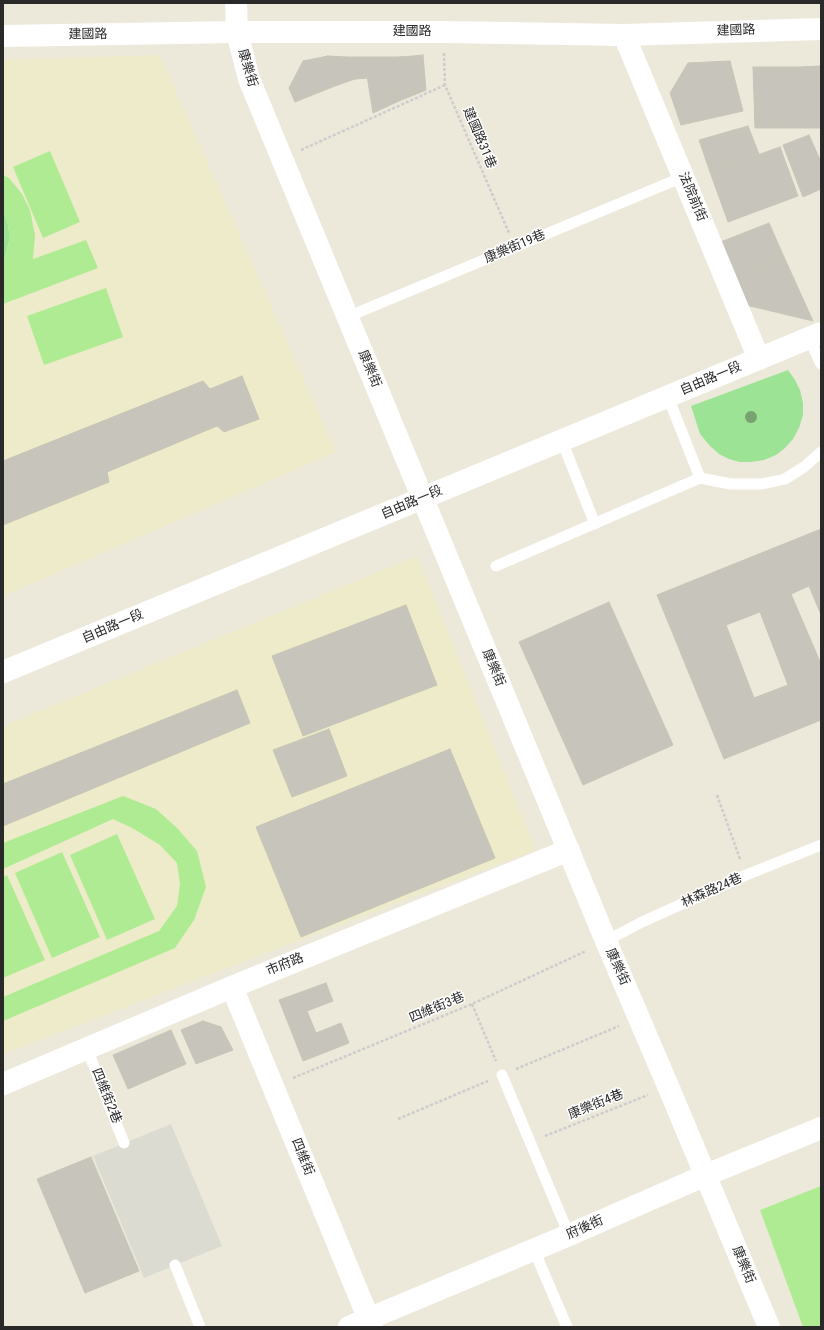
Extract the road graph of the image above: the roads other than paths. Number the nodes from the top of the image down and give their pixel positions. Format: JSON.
{"nodes":[{"id":1,"x":236,"y":3,"type":"edge"},
{"id":2,"x":821,"y":29,"type":"edge"},
{"id":3,"x":237,"y":32,"type":"junction"},
{"id":4,"x":624,"y":35,"type":"junction"},
{"id":5,"x":3,"y":36,"type":"edge"},
{"id":6,"x":683,"y":177,"type":"junction"},
{"id":7,"x":347,"y":318,"type":"junction"},
{"id":8,"x":815,"y":335,"type":"edge"},
{"id":9,"x":760,"y":358,"type":"junction"},
{"id":10,"x":821,"y":364,"type":"edge"},
{"id":11,"x":668,"y":396,"type":"junction"},
{"id":12,"x":562,"y":441,"type":"junction"},
{"id":13,"x":821,"y":452,"type":"edge"},
{"id":14,"x":700,"y":478,"type":"junction"},
{"id":15,"x":423,"y":498,"type":"junction"},
{"id":16,"x":595,"y":524,"type":"junction"},
{"id":17,"x":496,"y":566,"type":"dead end"},
{"id":18,"x":3,"y":672,"type":"edge"},
{"id":19,"x":821,"y":845,"type":"edge"},
{"id":20,"x":569,"y":850,"type":"junction"},
{"id":21,"x":606,"y":941,"type":"junction"},
{"id":22,"x":232,"y":987,"type":"junction"},
{"id":23,"x":87,"y":1049,"type":"junction"},
{"id":24,"x":502,"y":1075,"type":"road end"},
{"id":25,"x":3,"y":1084,"type":"edge"},
{"id":26,"x":821,"y":1128,"type":"edge"},
{"id":27,"x":124,"y":1143,"type":"dead end"},
{"id":28,"x":706,"y":1175,"type":"junction"},
{"id":29,"x":569,"y":1235,"type":"junction"},
{"id":30,"x":534,"y":1250,"type":"junction"},
{"id":31,"x":175,"y":1265,"type":"dead end"},
{"id":32,"x":363,"y":1324,"type":"edge"},
{"id":33,"x":200,"y":1327,"type":"edge"},
{"id":34,"x":567,"y":1327,"type":"edge"},
{"id":35,"x":769,"y":1327,"type":"edge"}],
"edges":[{"from":1,"to":3,"type":"street","name":"康樂街"},
{"from":2,"to":4,"type":"street","name":"建國路"},
{"from":3,"to":4,"type":"street","name":"建國路"},
{"from":3,"to":5,"type":"street","name":"建國路"},
{"from":3,"to":7,"type":"street","name":"康樂街"},
{"from":4,"to":6,"type":"street","name":"法院前街"},
{"from":6,"to":7,"type":"lane","name":"康樂街19巷"},
{"from":6,"to":9,"type":"street","name":"法院前街"},
{"from":7,"to":15,"type":"street","name":"康樂街"},
{"from":8,"to":9,"type":"street","name":"自由路一段"},
{"from":8,"to":10,"type":"lane"},
{"from":9,"to":11,"type":"street","name":"自由路一段"},
{"from":11,"to":12,"type":"street","name":"自由路一段"},
{"from":11,"to":14,"type":"lane"},
{"from":12,"to":15,"type":"street","name":"自由路一段"},
{"from":12,"to":16,"type":"lane"},
{"from":13,"to":14,"type":"lane"},
{"from":14,"to":16,"type":"lane"},
{"from":15,"to":18,"type":"street","name":"自由路一段"},
{"from":15,"to":20,"type":"street","name":"康樂街"},
{"from":16,"to":17,"type":"lane"},
{"from":19,"to":21,"type":"lane","name":"林森路24巷"},
{"from":20,"to":21,"type":"street","name":"康樂街"},
{"from":20,"to":22,"type":"street","name":"市府路"},
{"from":21,"to":28,"type":"street","name":"康樂街"},
{"from":22,"to":23,"type":"street","name":"市府路"},
{"from":22,"to":32,"type":"street","name":"四維街"},
{"from":23,"to":25,"type":"street","name":"市府路"},
{"from":23,"to":27,"type":"lane","name":"四維街2巷"},
{"from":24,"to":29,"type":"lane"},
{"from":26,"to":28,"type":"street","name":"府後街"},
{"from":28,"to":29,"type":"street","name":"府後街"},
{"from":28,"to":35,"type":"street","name":"康樂街"},
{"from":29,"to":30,"type":"street","name":"府後街"},
{"from":30,"to":32,"type":"street","name":"府後街"},
{"from":30,"to":34,"type":"lane"},
{"from":31,"to":33,"type":"lane"}]}
